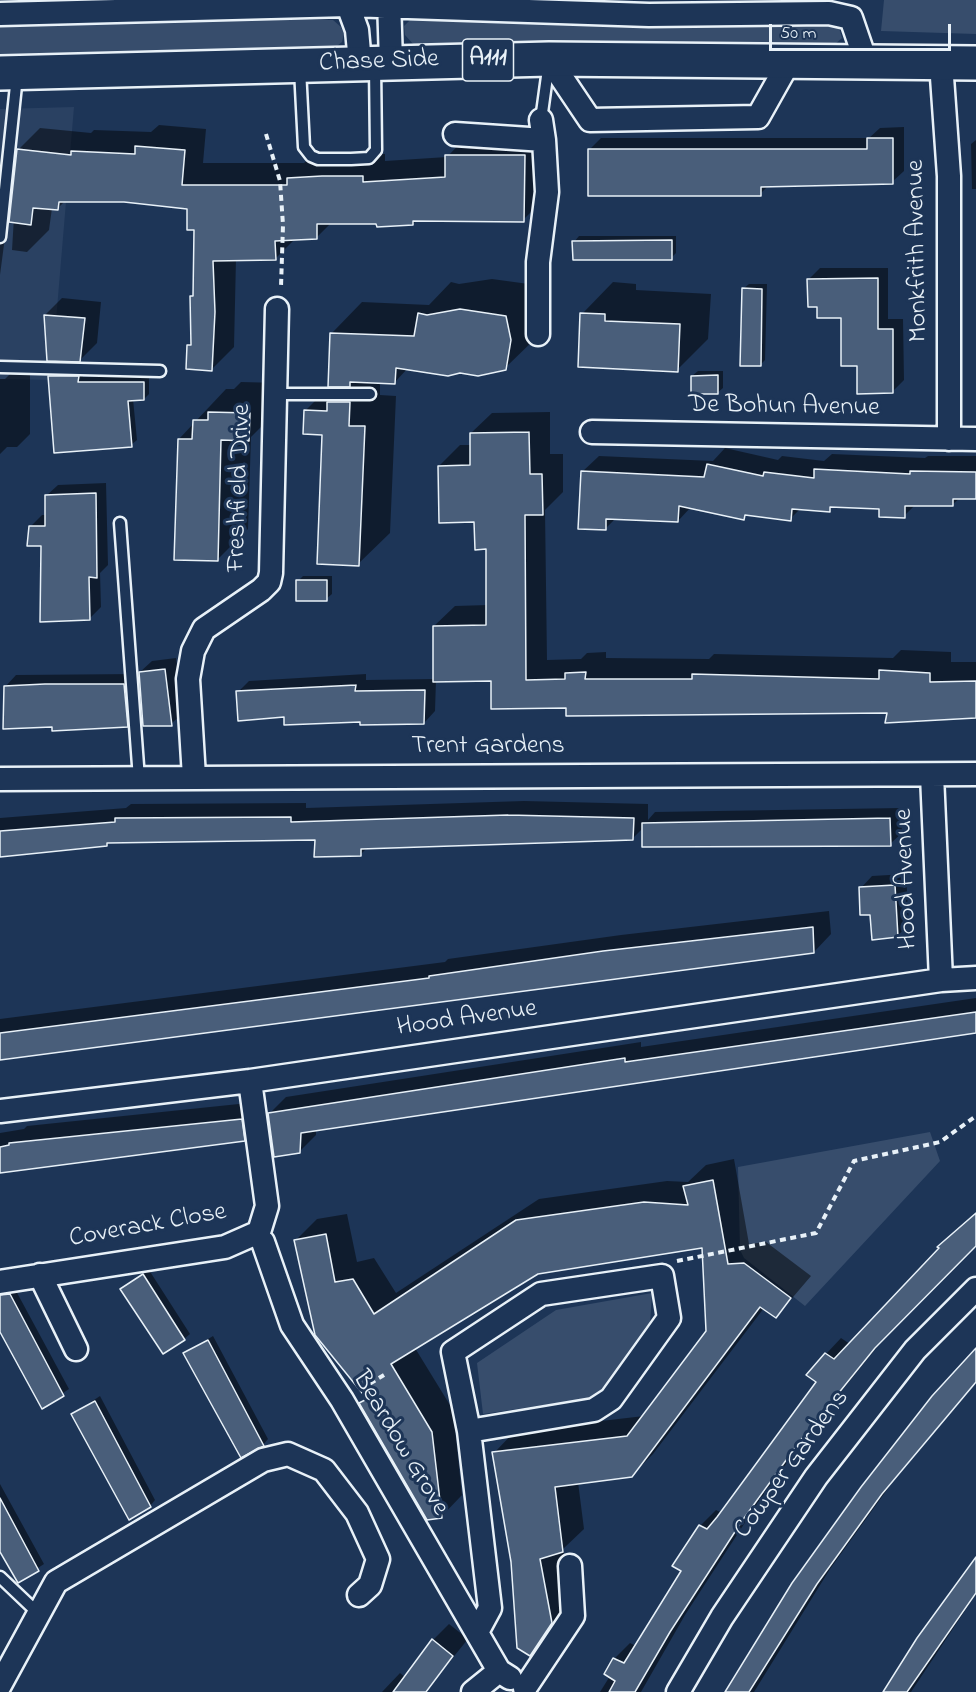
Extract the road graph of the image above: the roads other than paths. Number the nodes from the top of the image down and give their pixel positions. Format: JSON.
{"nodes":[{"id":1,"x":347,"y":3,"type":"edge"},
{"id":2,"x":389,"y":3,"type":"edge"},
{"id":3,"x":0,"y":14,"type":"edge"},
{"id":4,"x":549,"y":59,"type":"junction"},
{"id":5,"x":790,"y":60,"type":"junction"},
{"id":6,"x":375,"y":62,"type":"junction"},
{"id":7,"x":866,"y":62,"type":"junction"},
{"id":8,"x":941,"y":63,"type":"junction"},
{"id":9,"x":976,"y":63,"type":"edge"},
{"id":10,"x":300,"y":66,"type":"junction"},
{"id":11,"x":9,"y":73,"type":"edge"},
{"id":12,"x":543,"y":130,"type":"junction"},
{"id":13,"x":455,"y":134,"type":"dead end"},
{"id":14,"x":0,"y":237,"type":"edge"},
{"id":15,"x":277,"y":309,"type":"road end"},
{"id":16,"x":538,"y":334,"type":"dead end"},
{"id":17,"x":0,"y":367,"type":"edge"},
{"id":18,"x":160,"y":371,"type":"dead end"},
{"id":19,"x":274,"y":394,"type":"junction"},
{"id":20,"x":370,"y":394,"type":"dead end"},
{"id":21,"x":592,"y":432,"type":"dead end"},
{"id":22,"x":949,"y":439,"type":"junction"},
{"id":23,"x":976,"y":439,"type":"edge"},
{"id":24,"x":120,"y":523,"type":"dead end"},
{"id":25,"x":976,"y":774,"type":"edge"},
{"id":26,"x":932,"y":775,"type":"junction"},
{"id":27,"x":194,"y":777,"type":"junction"},
{"id":28,"x":0,"y":779,"type":"edge"},
{"id":29,"x":139,"y":779,"type":"junction"},
{"id":30,"x":976,"y":978,"type":"edge"},
{"id":31,"x":941,"y":980,"type":"junction"},
{"id":32,"x":250,"y":1081,"type":"junction"},
{"id":33,"x":0,"y":1111,"type":"edge"},
{"id":34,"x":261,"y":1237,"type":"junction"},
{"id":35,"x":40,"y":1275,"type":"junction"},
{"id":36,"x":0,"y":1282,"type":"edge"},
{"id":37,"x":976,"y":1288,"type":"edge"},
{"id":38,"x":76,"y":1349,"type":"dead end"},
{"id":39,"x":470,"y":1431,"type":"junction"},
{"id":40,"x":570,"y":1566,"type":"dead end"},
{"id":41,"x":0,"y":1577,"type":"edge"},
{"id":42,"x":359,"y":1595,"type":"dead end"},
{"id":43,"x":39,"y":1614,"type":"junction"},
{"id":44,"x":477,"y":1632,"type":"junction"},
{"id":45,"x":499,"y":1671,"type":"junction"},
{"id":46,"x":0,"y":1685,"type":"edge"},
{"id":47,"x":528,"y":1690,"type":"edge"},
{"id":48,"x":473,"y":1692,"type":"edge"},
{"id":49,"x":678,"y":1692,"type":"edge"}],
"edges":[{"from":1,"to":2,"type":"street","name":"Chase Side"},
{"from":1,"to":3,"type":"street","name":"Chase Side"},
{"from":1,"to":6,"type":"street"},
{"from":2,"to":6,"type":"street"},
{"from":2,"to":7,"type":"street","name":"Chase Side"},
{"from":4,"to":5,"type":"main road","name":"Chase Side","number":"A111"},
{"from":4,"to":5,"type":"street"},
{"from":4,"to":6,"type":"main road","name":"Chase Side","number":"A111"},
{"from":4,"to":12,"type":"lane"},
{"from":5,"to":7,"type":"main road","name":"Chase Side","number":"A111"},
{"from":6,"to":10,"type":"main road","name":"Chase Side","number":"A111"},
{"from":6,"to":10,"type":"lane"},
{"from":7,"to":8,"type":"main road","name":"Chase Side","number":"A111"},
{"from":8,"to":9,"type":"main road","name":"Chase Side","number":"A111"},
{"from":8,"to":22,"type":"street","name":"Monkfrith Avenue"},
{"from":10,"to":11,"type":"main road","name":"Chase Side","number":"A111"},
{"from":11,"to":14,"type":"lane"},
{"from":12,"to":13,"type":"street"},
{"from":12,"to":16,"type":"street"},
{"from":15,"to":19,"type":"street","name":"Freshfield Drive"},
{"from":17,"to":18,"type":"lane"},
{"from":19,"to":20,"type":"lane"},
{"from":19,"to":27,"type":"street","name":"Freshfield Drive"},
{"from":21,"to":22,"type":"street","name":"De Bohun Avenue"},
{"from":22,"to":23,"type":"street","name":"De Bohun Avenue"},
{"from":24,"to":29,"type":"lane"},
{"from":25,"to":26,"type":"street","name":"Trent Gardens"},
{"from":26,"to":27,"type":"street","name":"Trent Gardens"},
{"from":26,"to":31,"type":"street","name":"Hood Avenue"},
{"from":27,"to":29,"type":"street","name":"Trent Gardens"},
{"from":28,"to":29,"type":"street","name":"Trent Gardens"},
{"from":30,"to":31,"type":"street","name":"Hood Avenue"},
{"from":31,"to":32,"type":"street","name":"Hood Avenue"},
{"from":32,"to":33,"type":"street","name":"Hood Avenue"},
{"from":32,"to":34,"type":"street","name":"Coverack Close"},
{"from":34,"to":35,"type":"street","name":"Coverack Close"},
{"from":34,"to":44,"type":"street","name":"Beardow Grove"},
{"from":35,"to":36,"type":"street","name":"Coverack Close"},
{"from":35,"to":38,"type":"street"},
{"from":37,"to":49,"type":"street","name":"Cowper Gardens"},
{"from":39,"to":39,"type":"street"},
{"from":39,"to":44,"type":"street"},
{"from":40,"to":47,"type":"street"},
{"from":41,"to":43,"type":"lane"},
{"from":42,"to":43,"type":"street"},
{"from":43,"to":46,"type":"street"},
{"from":44,"to":45,"type":"street","name":"Beardow Grove"},
{"from":45,"to":47,"type":"street"},
{"from":45,"to":48,"type":"street"}]}
